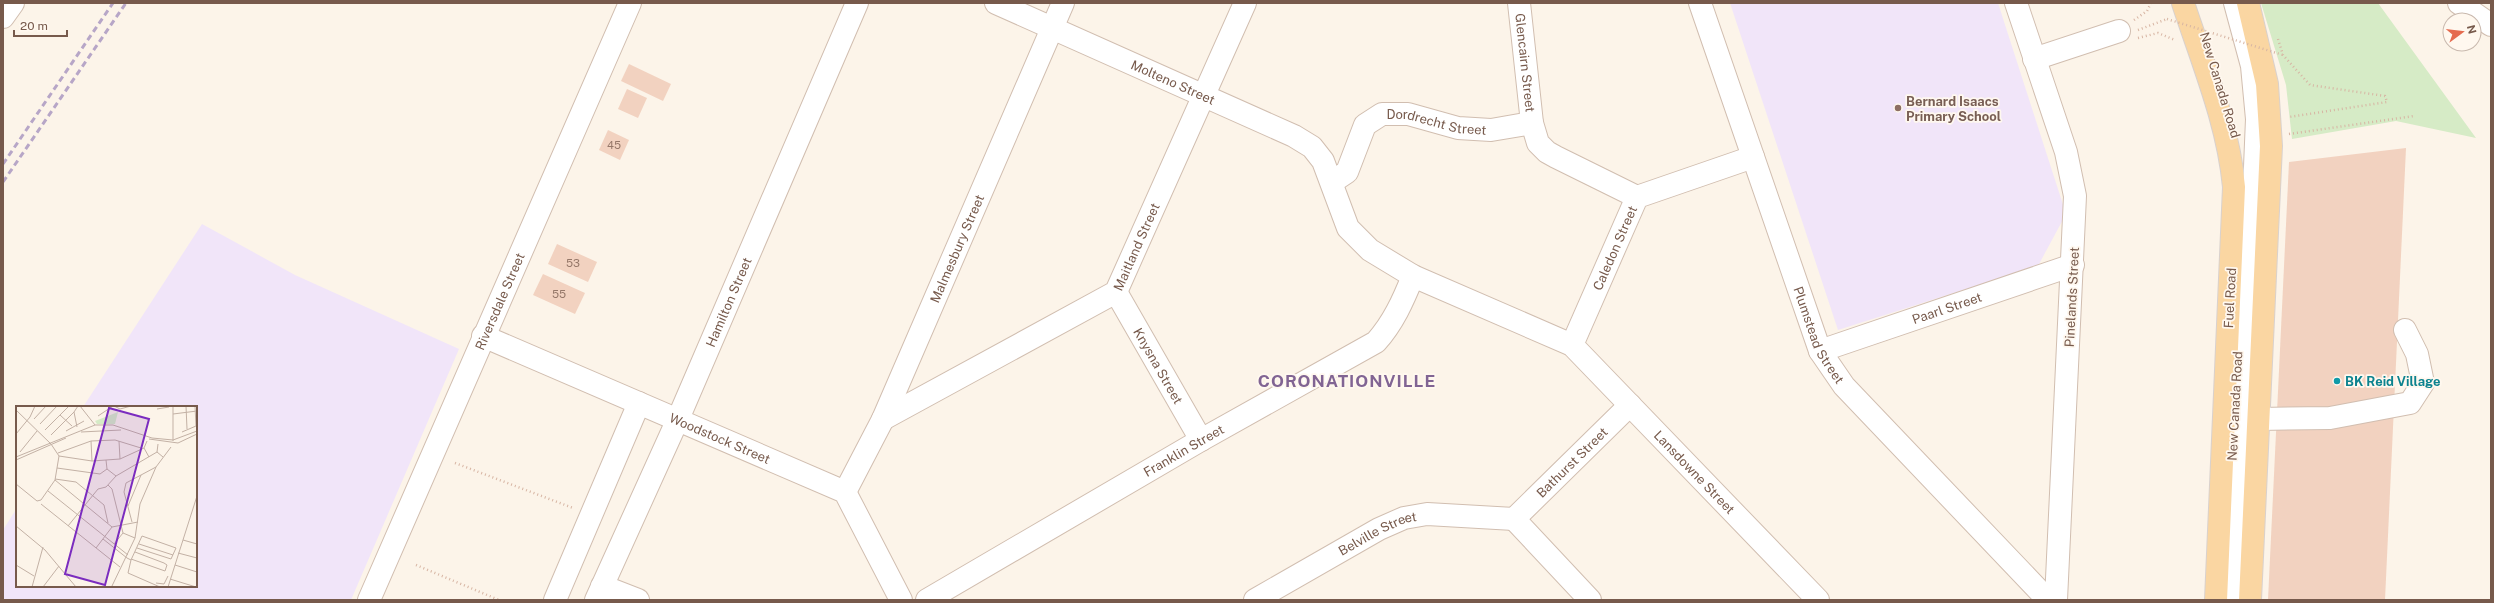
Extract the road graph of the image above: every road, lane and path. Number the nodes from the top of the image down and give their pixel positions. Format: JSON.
{"nodes":[{"id":1,"x":12,"y":3,"type":"edge"},
{"id":2,"x":630,"y":3,"type":"edge"},
{"id":3,"x":857,"y":3,"type":"edge"},
{"id":4,"x":996,"y":3,"type":"edge"},
{"id":5,"x":1063,"y":3,"type":"edge"},
{"id":6,"x":1245,"y":3,"type":"edge"},
{"id":7,"x":1519,"y":3,"type":"edge"},
{"id":8,"x":1700,"y":3,"type":"edge"},
{"id":9,"x":2016,"y":3,"type":"edge"},
{"id":10,"x":2151,"y":3,"type":"edge"},
{"id":11,"x":2183,"y":3,"type":"edge"},
{"id":12,"x":2194,"y":3,"type":"edge"},
{"id":13,"x":2235,"y":3,"type":"edge"},
{"id":14,"x":2248,"y":3,"type":"edge"},
{"id":15,"x":2459,"y":3,"type":"edge"},
{"id":16,"x":3,"y":17,"type":"edge"},
{"id":17,"x":2491,"y":25,"type":"edge"},
{"id":18,"x":1052,"y":28,"type":"junction"},
{"id":19,"x":2127,"y":34,"type":"junction"},
{"id":20,"x":2200,"y":50,"type":"junction"},
{"id":21,"x":2034,"y":59,"type":"junction"},
{"id":22,"x":1204,"y":95,"type":"junction"},
{"id":23,"x":2414,"y":116,"type":"dead end"},
{"id":24,"x":2281,"y":118,"type":"dead end"},
{"id":25,"x":1532,"y":123,"type":"junction"},
{"id":26,"x":2283,"y":135,"type":"dead end"},
{"id":27,"x":1753,"y":157,"type":"junction"},
{"id":28,"x":1332,"y":182,"type":"junction"},
{"id":29,"x":1637,"y":197,"type":"junction"},
{"id":30,"x":2073,"y":265,"type":"junction"},
{"id":31,"x":1413,"y":276,"type":"junction"},
{"id":32,"x":1116,"y":292,"type":"junction"},
{"id":33,"x":2404,"y":330,"type":"dead end"},
{"id":34,"x":483,"y":336,"type":"junction"},
{"id":35,"x":1572,"y":345,"type":"junction"},
{"id":36,"x":1820,"y":351,"type":"junction"},
{"id":37,"x":639,"y":402,"type":"junction"},
{"id":38,"x":1630,"y":405,"type":"junction"},
{"id":39,"x":678,"y":419,"type":"junction"},
{"id":40,"x":883,"y":419,"type":"junction"},
{"id":41,"x":2258,"y":419,"type":"junction"},
{"id":42,"x":1201,"y":440,"type":"junction"},
{"id":43,"x":455,"y":463,"type":"dead end"},
{"id":44,"x":845,"y":492,"type":"junction"},
{"id":45,"x":592,"y":513,"type":"junction"},
{"id":46,"x":1514,"y":519,"type":"junction"},
{"id":47,"x":416,"y":565,"type":"dead end"},
{"id":48,"x":599,"y":593,"type":"edge"},
{"id":49,"x":368,"y":600,"type":"edge"},
{"id":50,"x":499,"y":600,"type":"edge"},
{"id":51,"x":554,"y":600,"type":"edge"},
{"id":52,"x":638,"y":600,"type":"edge"},
{"id":53,"x":901,"y":600,"type":"edge"},
{"id":54,"x":927,"y":600,"type":"edge"},
{"id":55,"x":1255,"y":600,"type":"edge"},
{"id":56,"x":1590,"y":600,"type":"edge"},
{"id":57,"x":1818,"y":600,"type":"edge"},
{"id":58,"x":2048,"y":600,"type":"edge"},
{"id":59,"x":2056,"y":600,"type":"edge"},
{"id":60,"x":2216,"y":600,"type":"edge"},
{"id":61,"x":2226,"y":600,"type":"edge"},
{"id":62,"x":2237,"y":600,"type":"edge"},
{"id":63,"x":2250,"y":600,"type":"edge"}],
"edges":[{"from":1,"to":16,"type":"street"},
{"from":2,"to":34,"type":"street","name":"Riversdale Street"},
{"from":3,"to":39,"type":"street","name":"Hamilton Street"},
{"from":4,"to":18,"type":"street","name":"Molteno Street"},
{"from":5,"to":18,"type":"street","name":"Malmesbury Street"},
{"from":6,"to":22,"type":"street","name":"Maitland Street"},
{"from":7,"to":25,"type":"street","name":"Glencairn Street"},
{"from":8,"to":27,"type":"street","name":"Plumstead Street"},
{"from":9,"to":21,"type":"street","name":"Pinelands Street"},
{"from":10,"to":19,"type":"path"},
{"from":11,"to":20,"type":"main road","name":"Fuel Road"},
{"from":12,"to":61,"type":"street","name":"New Canada Road"},
{"from":13,"to":62,"type":"street","name":"New Canada Road"},
{"from":14,"to":41,"type":"main road"},
{"from":15,"to":17,"type":"street"},
{"from":18,"to":22,"type":"street","name":"Molteno Street"},
{"from":18,"to":40,"type":"street","name":"Malmesbury Street"},
{"from":19,"to":20,"type":"path"},
{"from":19,"to":21,"type":"street"},
{"from":19,"to":24,"type":"path","bridge":true},
{"from":20,"to":60,"type":"main road","name":"Fuel Road"},
{"from":21,"to":30,"type":"street","name":"Pinelands Street"},
{"from":22,"to":28,"type":"street","name":"Molteno Street"},
{"from":22,"to":32,"type":"street","name":"Maitland Street"},
{"from":23,"to":26,"type":"path"},
{"from":25,"to":28,"type":"street","name":"Dordrecht Street"},
{"from":25,"to":29,"type":"street"},
{"from":27,"to":29,"type":"street","name":"Caledon Street"},
{"from":27,"to":36,"type":"street","name":"Plumstead Street"},
{"from":28,"to":31,"type":"street"},
{"from":29,"to":35,"type":"street","name":"Caledon Street"},
{"from":30,"to":36,"type":"street","name":"Paarl Street"},
{"from":30,"to":59,"type":"street","name":"Pinelands Street"},
{"from":31,"to":35,"type":"street"},
{"from":31,"to":42,"type":"street","name":"Franklin Street"},
{"from":32,"to":40,"type":"street","name":"Maitland Street"},
{"from":32,"to":42,"type":"street","name":"Knysna Street"},
{"from":33,"to":41,"type":"street"},
{"from":34,"to":37,"type":"street","name":"Woodstock Street"},
{"from":34,"to":49,"type":"street","name":"Riversdale Street"},
{"from":35,"to":38,"type":"street","name":"Lansdowne Street"},
{"from":36,"to":58,"type":"street","name":"Plumstead Street"},
{"from":37,"to":39,"type":"street","name":"Woodstock Street"},
{"from":37,"to":45,"type":"street"},
{"from":38,"to":46,"type":"street","name":"Bathurst Street"},
{"from":38,"to":57,"type":"street","name":"Lansdowne Street"},
{"from":39,"to":44,"type":"street","name":"Woodstock Street"},
{"from":39,"to":48,"type":"street","name":"Hamilton Street"},
{"from":40,"to":44,"type":"street","name":"Malmesbury Street"},
{"from":41,"to":63,"type":"main road"},
{"from":42,"to":54,"type":"street","name":"Franklin Street"},
{"from":43,"to":45,"type":"path"},
{"from":44,"to":53,"type":"street"},
{"from":45,"to":51,"type":"street"},
{"from":46,"to":55,"type":"street","name":"Belville Street"},
{"from":46,"to":56,"type":"street"},
{"from":47,"to":50,"type":"path"},
{"from":48,"to":52,"type":"street"}]}
